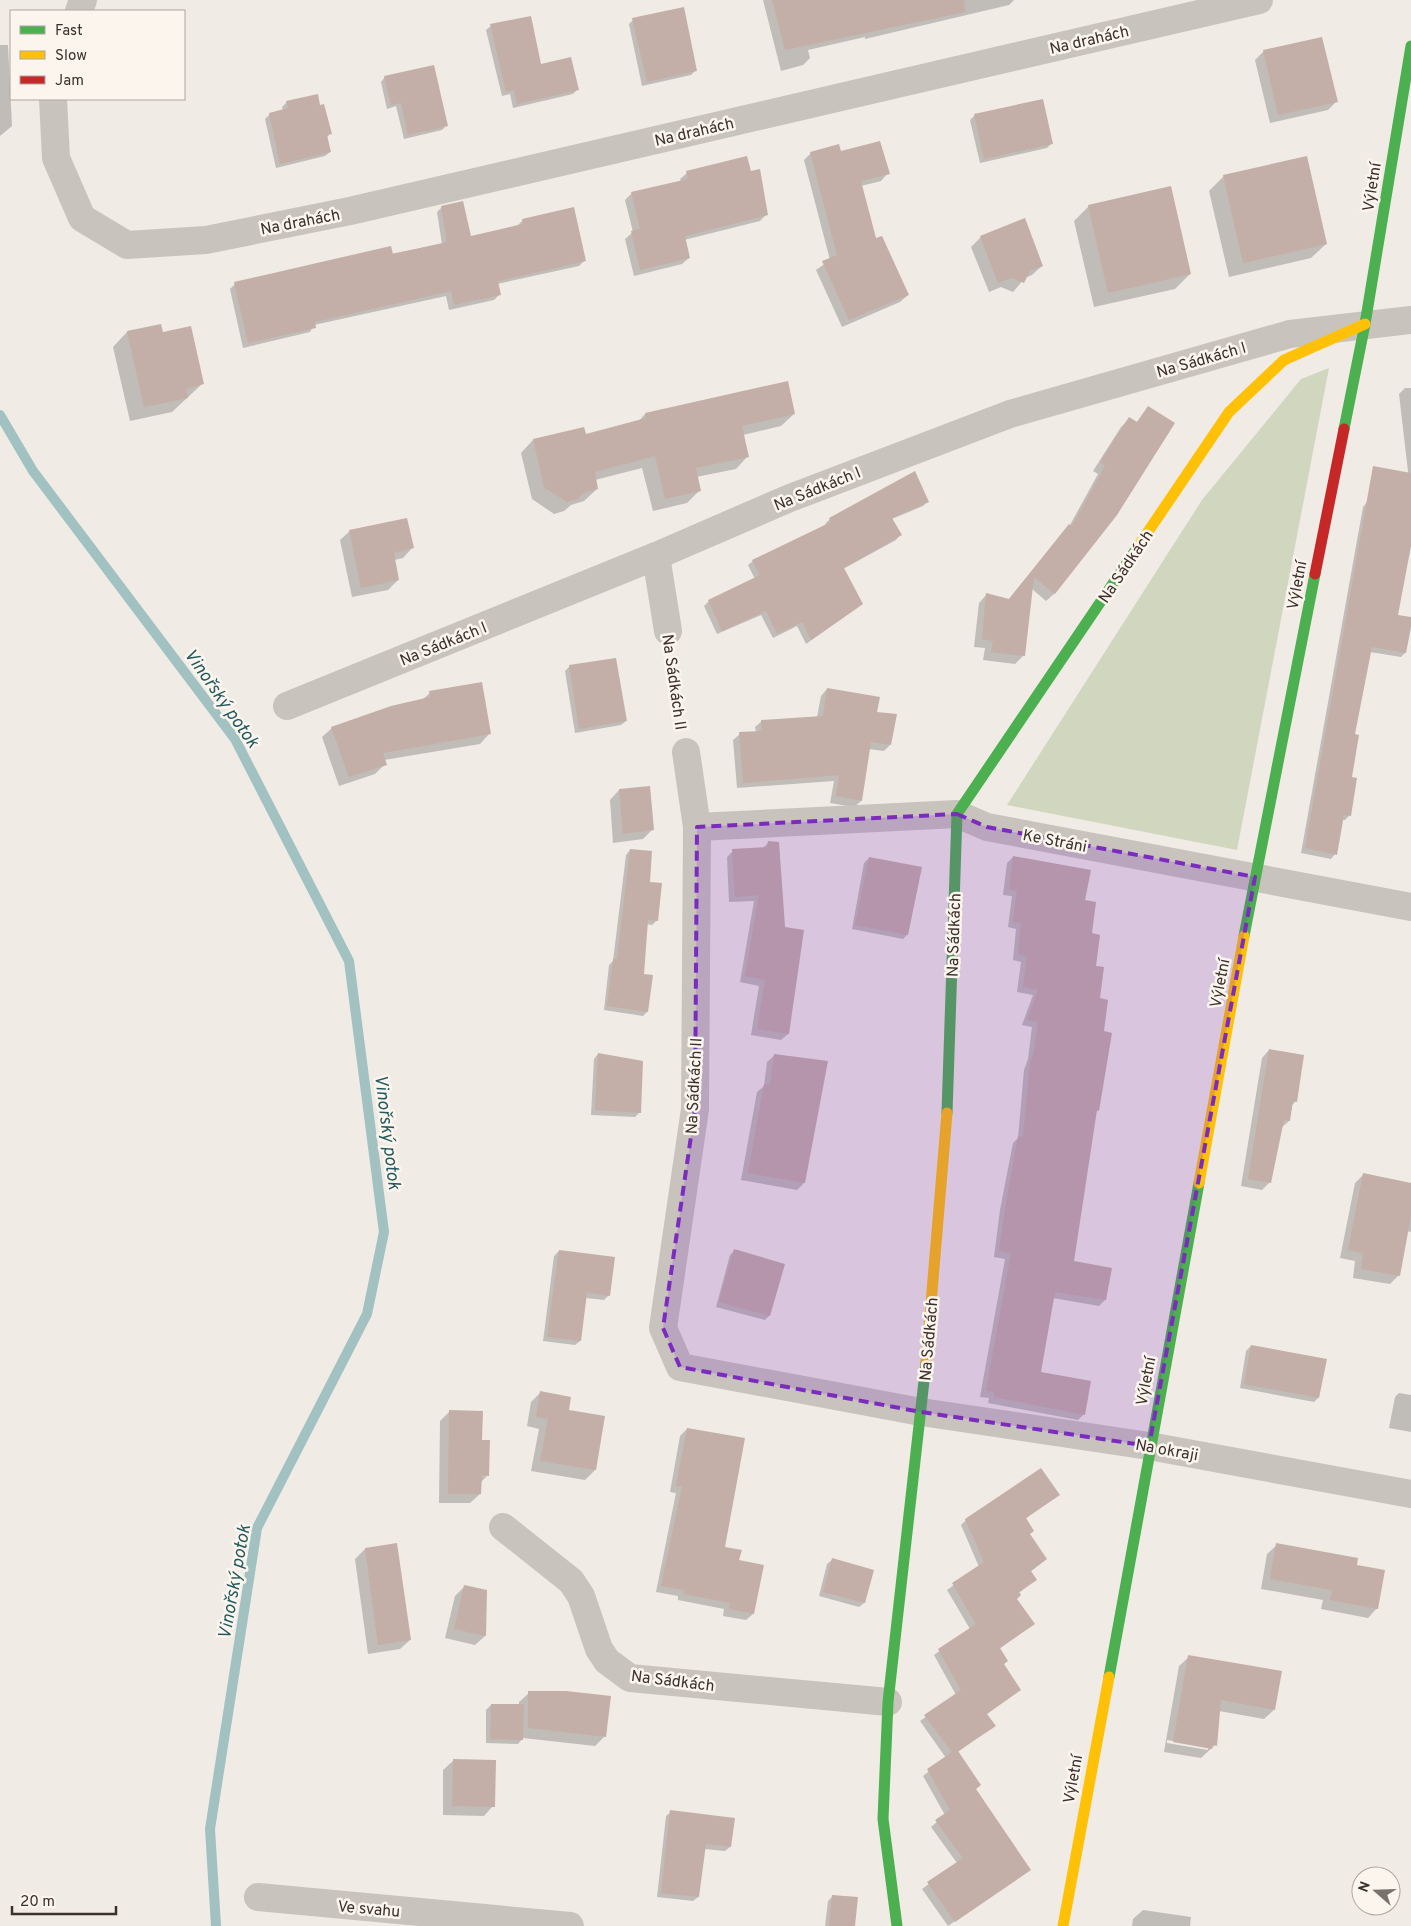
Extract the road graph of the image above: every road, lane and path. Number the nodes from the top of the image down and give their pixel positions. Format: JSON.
{"nodes":[{"id":1,"x":1259,"y":0,"type":"edge"},
{"id":2,"x":1411,"y":46,"type":"edge"},
{"id":3,"x":54,"y":100,"type":"edge"},
{"id":4,"x":1411,"y":320,"type":"edge"},
{"id":5,"x":1365,"y":324,"type":"junction"},
{"id":6,"x":656,"y":556,"type":"junction"},
{"id":7,"x":668,"y":631,"type":"joint"},
{"id":8,"x":287,"y":706,"type":"dead end"},
{"id":9,"x":686,"y":752,"type":"joint"},
{"id":10,"x":957,"y":814,"type":"junction"},
{"id":11,"x":697,"y":827,"type":"junction"},
{"id":12,"x":1255,"y":877,"type":"junction"},
{"id":13,"x":1411,"y":907,"type":"edge"},
{"id":14,"x":922,"y":1412,"type":"junction"},
{"id":15,"x":1149,"y":1446,"type":"junction"},
{"id":16,"x":1411,"y":1494,"type":"edge"},
{"id":17,"x":503,"y":1527,"type":"dead end"},
{"id":18,"x":888,"y":1702,"type":"junction"},
{"id":19,"x":258,"y":1897,"type":"dead end"},
{"id":20,"x":570,"y":1926,"type":"edge"},
{"id":21,"x":897,"y":1926,"type":"edge"},
{"id":22,"x":1063,"y":1926,"type":"edge"}],
"edges":[{"from":1,"to":3,"type":"street","name":"Na drahách"},
{"from":2,"to":5,"type":"street","name":"Výletní"},
{"from":4,"to":5,"type":"street","name":"Na Sádkách I"},
{"from":5,"to":6,"type":"street","name":"Na Sádkách I"},
{"from":5,"to":10,"type":"street","name":"Na Sádkách"},
{"from":5,"to":12,"type":"street","name":"Výletní"},
{"from":6,"to":7,"type":"street","name":"Na Sádkách II"},
{"from":6,"to":8,"type":"street","name":"Na Sádkách I"},
{"from":7,"to":9,"type":"path","name":"Na Sádkách II"},
{"from":9,"to":11,"type":"street","name":"Na Sádkách II"},
{"from":10,"to":11,"type":"street","name":"Ke Stráni"},
{"from":10,"to":12,"type":"street","name":"Ke Stráni"},
{"from":10,"to":14,"type":"street","name":"Na Sádkách"},
{"from":11,"to":14,"type":"street","name":"Na Sádkách II"},
{"from":12,"to":13,"type":"street","name":"Ke Stráni"},
{"from":12,"to":15,"type":"street","name":"Výletní"},
{"from":14,"to":15,"type":"street","name":"Na okraji"},
{"from":14,"to":18,"type":"street","name":"Na Sádkách"},
{"from":15,"to":16,"type":"street","name":"Na okraji"},
{"from":15,"to":22,"type":"street","name":"Výletní"},
{"from":17,"to":18,"type":"street","name":"Na Sádkách"},
{"from":18,"to":21,"type":"street","name":"Na Sádkách"},
{"from":19,"to":20,"type":"street","name":"Ve svahu"}]}
